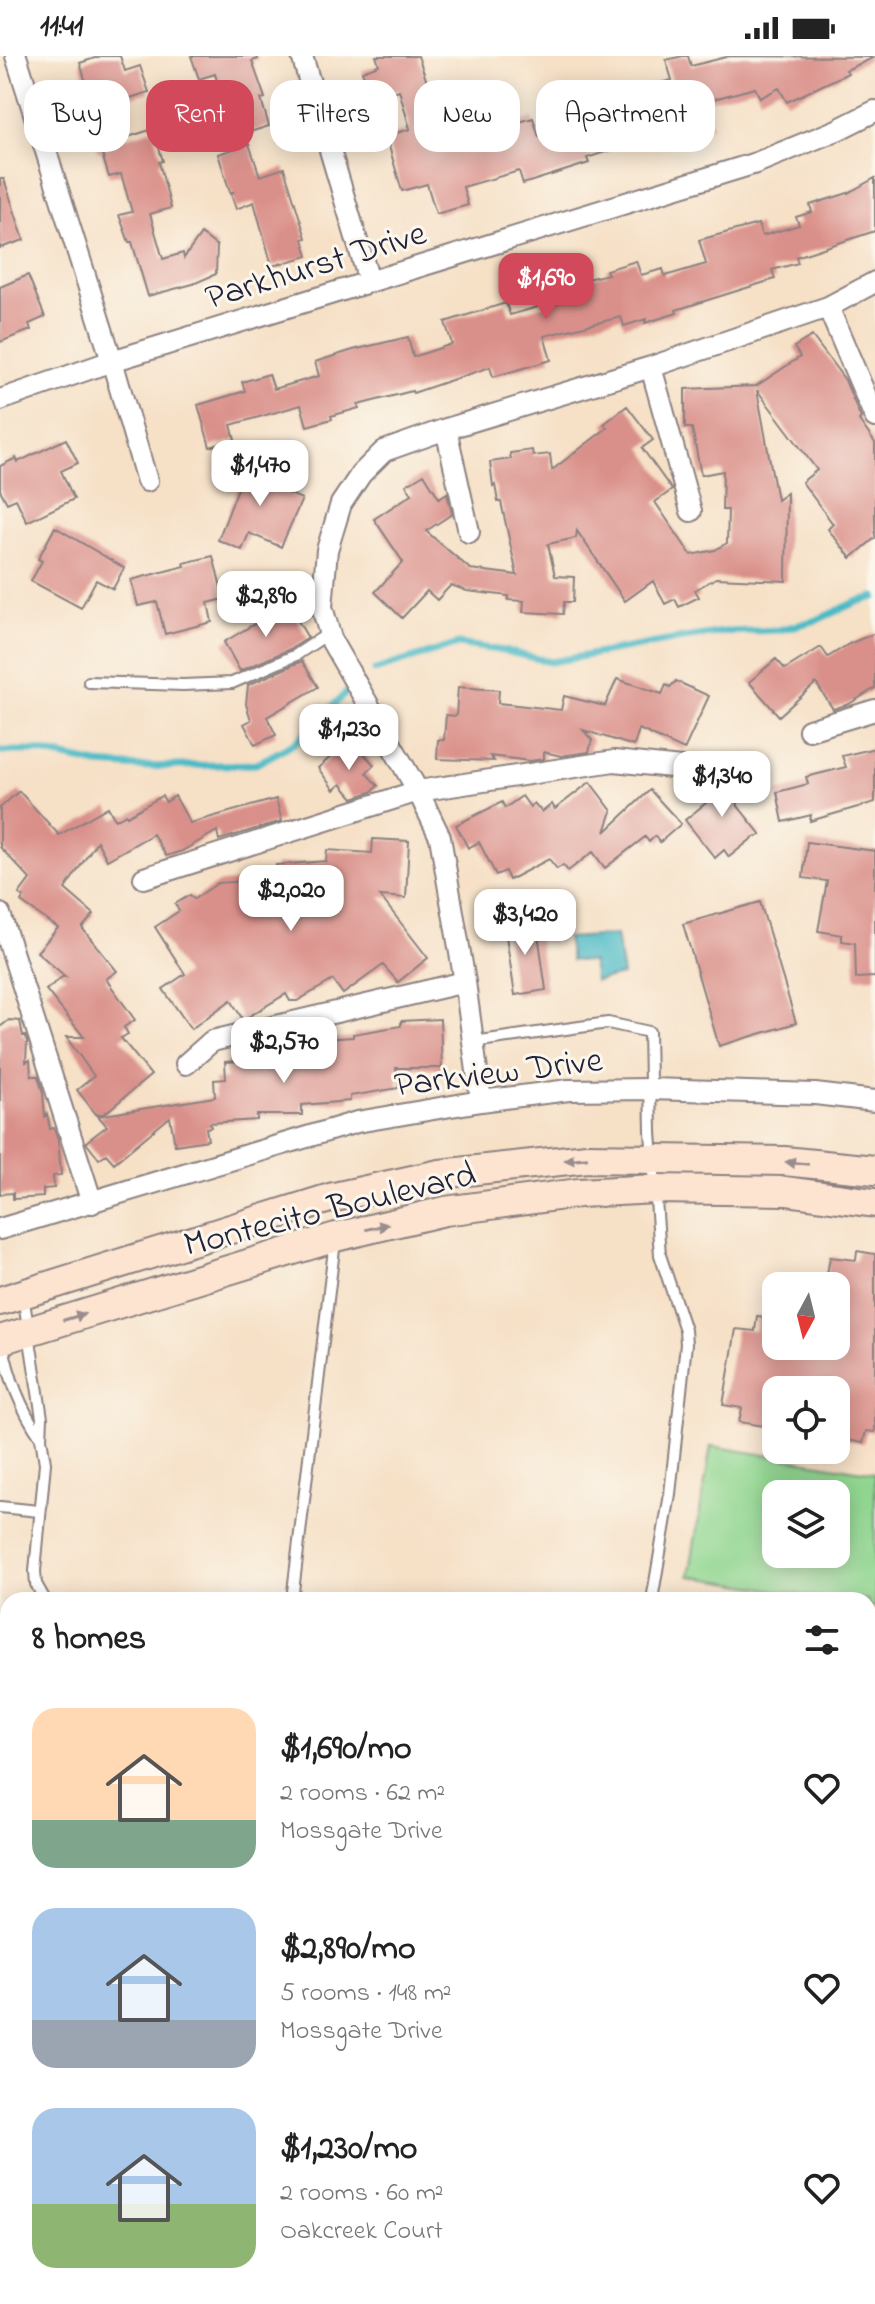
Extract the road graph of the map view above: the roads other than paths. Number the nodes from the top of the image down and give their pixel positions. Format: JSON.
{"nodes":[{"id":1,"x":16,"y":56,"type":"edge"},
{"id":2,"x":302,"y":56,"type":"edge"},
{"id":3,"x":875,"y":111,"type":"edge"},
{"id":4,"x":369,"y":281,"type":"junction"},
{"id":5,"x":875,"y":282,"type":"edge"},
{"id":6,"x":828,"y":307,"type":"junction"},
{"id":7,"x":112,"y":361,"type":"junction"},
{"id":8,"x":651,"y":367,"type":"junction"},
{"id":9,"x":0,"y":400,"type":"edge"},
{"id":10,"x":875,"y":417,"type":"edge"},
{"id":11,"x":446,"y":429,"type":"junction"},
{"id":12,"x":147,"y":481,"type":"dead end"},
{"id":13,"x":691,"y":511,"type":"dead end"},
{"id":14,"x":469,"y":532,"type":"dead end"},
{"id":15,"x":329,"y":633,"type":"junction"},
{"id":16,"x":89,"y":682,"type":"dead end"},
{"id":17,"x":875,"y":710,"type":"edge"},
{"id":18,"x":809,"y":730,"type":"dead end"},
{"id":19,"x":681,"y":768,"type":"dead end"},
{"id":20,"x":418,"y":791,"type":"junction"},
{"id":21,"x":144,"y":878,"type":"dead end"},
{"id":22,"x":0,"y":914,"type":"edge"},
{"id":23,"x":465,"y":982,"type":"junction"},
{"id":24,"x":473,"y":1042,"type":"junction"},
{"id":25,"x":186,"y":1064,"type":"dead end"},
{"id":26,"x":650,"y":1089,"type":"junction"},
{"id":27,"x":481,"y":1101,"type":"junction"},
{"id":28,"x":875,"y":1101,"type":"edge"},
{"id":29,"x":654,"y":1159,"type":"junction"},
{"id":30,"x":875,"y":1170,"type":"edge"},
{"id":31,"x":656,"y":1189,"type":"junction"},
{"id":32,"x":92,"y":1203,"type":"junction"},
{"id":33,"x":875,"y":1203,"type":"edge"},
{"id":34,"x":0,"y":1229,"type":"edge"},
{"id":35,"x":336,"y":1237,"type":"junction"},
{"id":36,"x":11,"y":1297,"type":"edge"},
{"id":37,"x":29,"y":1331,"type":"junction"},
{"id":38,"x":1,"y":1338,"type":"edge"},
{"id":39,"x":41,"y":1438,"type":"junction"},
{"id":40,"x":0,"y":1507,"type":"edge"},
{"id":41,"x":39,"y":1511,"type":"junction"},
{"id":42,"x":40,"y":1592,"type":"edge"},
{"id":43,"x":293,"y":1592,"type":"edge"},
{"id":44,"x":653,"y":1592,"type":"edge"}],
"edges":[{"from":1,"to":7,"type":"street"},
{"from":2,"to":4,"type":"street"},
{"from":3,"to":4,"type":"street","name":"Parkhurst Drive"},
{"from":4,"to":7,"type":"street","name":"Parkhurst Drive"},
{"from":5,"to":6,"type":"street"},
{"from":6,"to":8,"type":"street"},
{"from":6,"to":10,"type":"street"},
{"from":7,"to":9,"type":"street","name":"Parkhurst Drive"},
{"from":7,"to":12,"type":"street"},
{"from":8,"to":11,"type":"street"},
{"from":8,"to":13,"type":"street"},
{"from":11,"to":14,"type":"street"},
{"from":11,"to":15,"type":"street"},
{"from":15,"to":16,"type":"lane"},
{"from":15,"to":20,"type":"street"},
{"from":17,"to":18,"type":"street"},
{"from":19,"to":20,"type":"street"},
{"from":20,"to":21,"type":"street"},
{"from":20,"to":23,"type":"street"},
{"from":22,"to":32,"type":"street"},
{"from":23,"to":24,"type":"street"},
{"from":23,"to":25,"type":"street"},
{"from":24,"to":26,"type":"lane"},
{"from":24,"to":27,"type":"street"},
{"from":26,"to":27,"type":"street","name":"Parkview Drive"},
{"from":26,"to":28,"type":"street","name":"Parkview Drive"},
{"from":26,"to":29,"type":"lane"},
{"from":27,"to":32,"type":"street","name":"Parkview Drive"},
{"from":30,"to":29,"type":"main road","name":"Montecito Boulevard","one_way":true},
{"from":29,"to":31,"type":"lane"},
{"from":29,"to":36,"type":"main road","name":"Montecito Boulevard","one_way":true},
{"from":31,"to":33,"type":"main road","name":"Montecito Boulevard"},
{"from":35,"to":31,"type":"main road","name":"Montecito Boulevard","one_way":true},
{"from":31,"to":44,"type":"lane"},
{"from":32,"to":34,"type":"street","name":"Parkview Drive"},
{"from":37,"to":35,"type":"main road","name":"Montecito Boulevard","one_way":true},
{"from":35,"to":43,"type":"lane"},
{"from":36,"to":37,"type":"lane"},
{"from":37,"to":38,"type":"main road","name":"Montecito Boulevard"},
{"from":37,"to":39,"type":"lane"},
{"from":38,"to":39,"type":"lane"},
{"from":39,"to":41,"type":"lane"},
{"from":40,"to":41,"type":"lane"},
{"from":41,"to":42,"type":"lane"}]}
